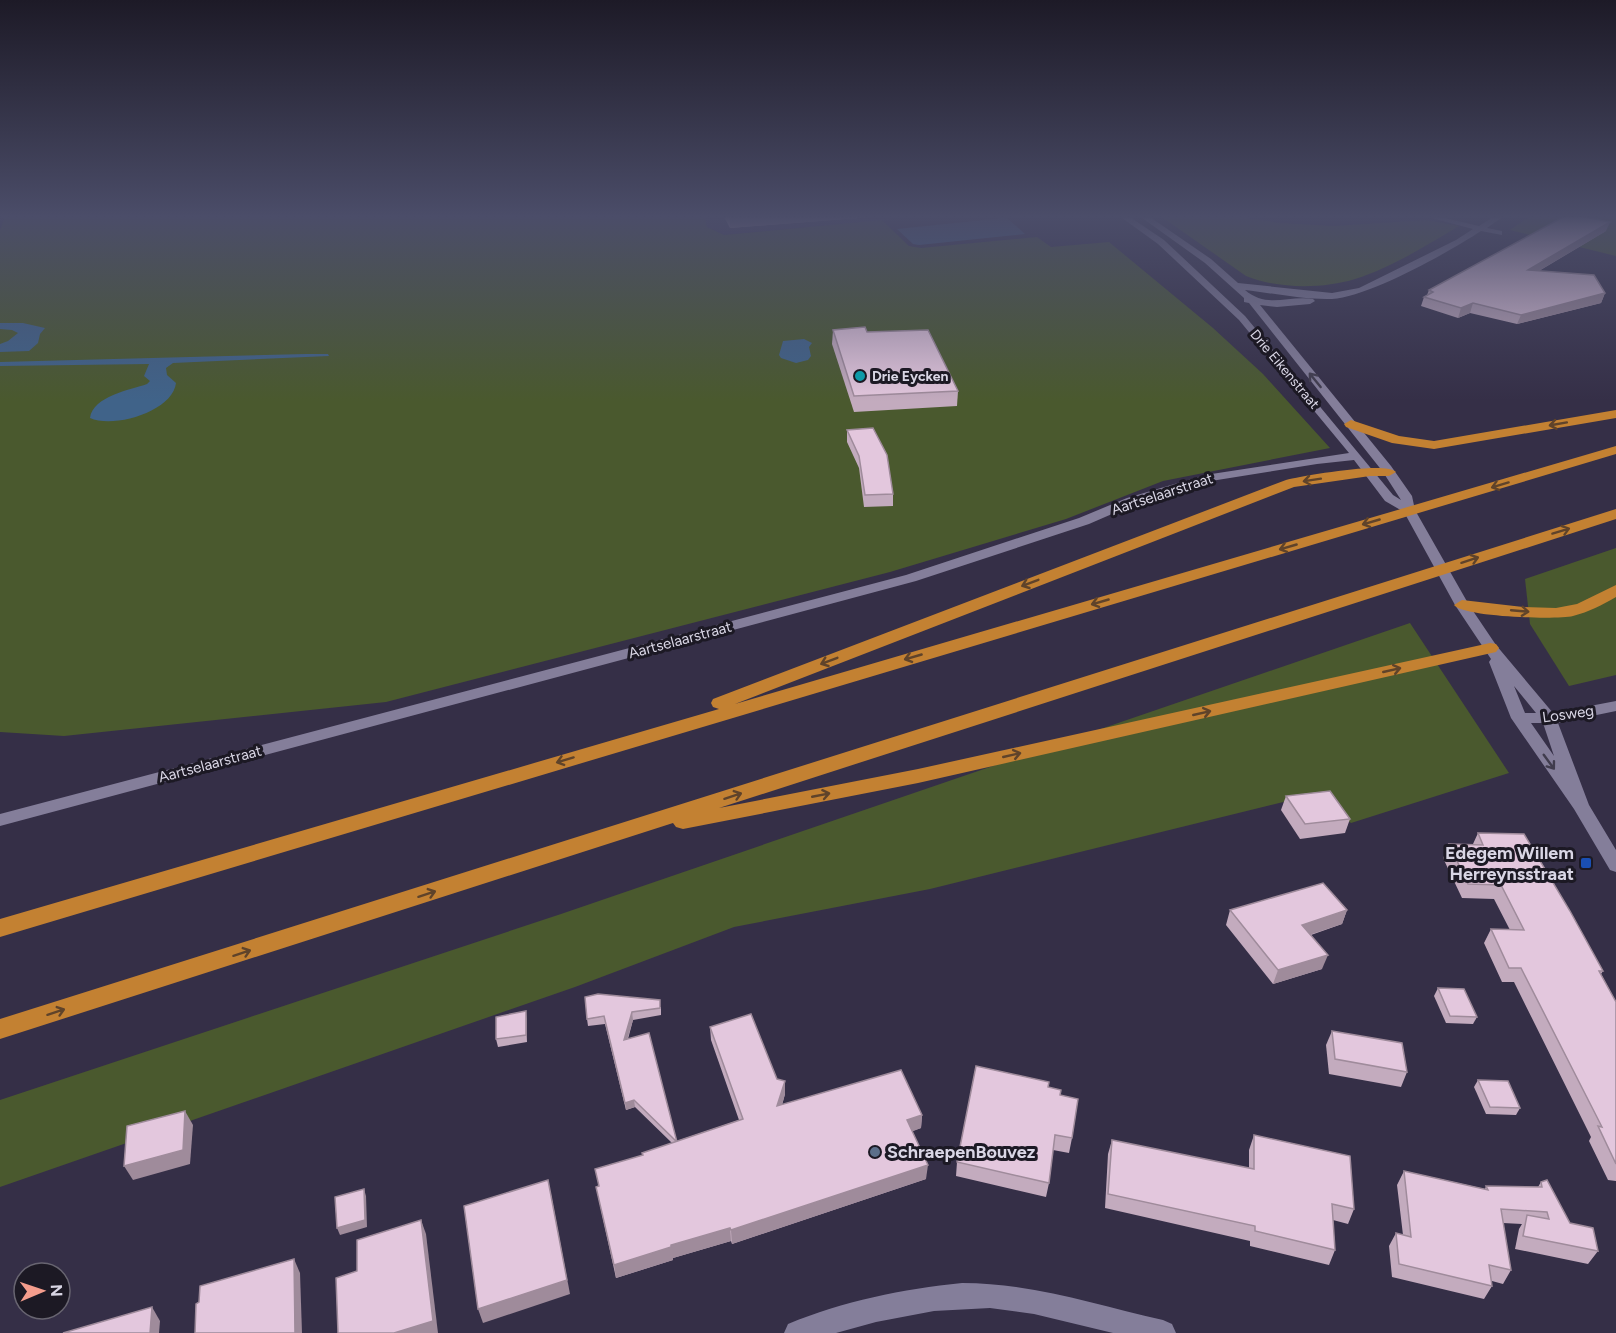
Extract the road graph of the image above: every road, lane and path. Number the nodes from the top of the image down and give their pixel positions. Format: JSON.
{"nodes":[{"id":1,"x":1198,"y":277,"type":"edge"},
{"id":2,"x":1210,"y":277,"type":"edge"},
{"id":3,"x":1225,"y":277,"type":"edge"},
{"id":4,"x":1388,"y":277,"type":"edge"},
{"id":5,"x":1236,"y":286,"type":"junction"},
{"id":6,"x":1332,"y":296,"type":"junction"},
{"id":7,"x":1252,"y":301,"type":"junction"},
{"id":8,"x":1293,"y":304,"type":"junction"},
{"id":9,"x":1269,"y":323,"type":"junction"},
{"id":10,"x":1616,"y":414,"type":"edge"},
{"id":11,"x":1351,"y":424,"type":"junction"},
{"id":12,"x":1616,"y":450,"type":"edge"},
{"id":13,"x":1357,"y":456,"type":"junction"},
{"id":14,"x":1370,"y":472,"type":"junction"},
{"id":15,"x":1389,"y":472,"type":"junction"},
{"id":16,"x":1409,"y":510,"type":"junction"},
{"id":17,"x":1616,"y":514,"type":"edge"},
{"id":18,"x":1616,"y":590,"type":"edge"},
{"id":19,"x":1462,"y":604,"type":"junction"},
{"id":20,"x":1490,"y":648,"type":"junction"},
{"id":21,"x":1616,"y":706,"type":"edge"},
{"id":22,"x":1519,"y":718,"type":"junction"},
{"id":23,"x":1549,"y":719,"type":"junction"},
{"id":24,"x":598,"y":750,"type":"junction"},
{"id":25,"x":1580,"y":805,"type":"junction"},
{"id":26,"x":0,"y":820,"type":"edge"},
{"id":27,"x":599,"y":839,"type":"junction"},
{"id":28,"x":1616,"y":865,"type":"edge"},
{"id":29,"x":0,"y":928,"type":"edge"},
{"id":30,"x":0,"y":1029,"type":"edge"},
{"id":31,"x":797,"y":1333,"type":"edge"},
{"id":32,"x":1163,"y":1333,"type":"edge"}],
"edges":[{"from":1,"to":13,"type":"street","name":"Drie Eikenstraat"},
{"from":2,"to":7,"type":"street"},
{"from":3,"to":5,"type":"street","name":"Drie Eikenstraat"},
{"from":4,"to":6,"type":"street"},
{"from":5,"to":6,"type":"street"},
{"from":5,"to":7,"type":"street","name":"Drie Eikenstraat"},
{"from":6,"to":8,"type":"street"},
{"from":7,"to":8,"type":"street"},
{"from":7,"to":9,"type":"street","name":"Drie Eikenstraat"},
{"from":8,"to":9,"type":"street"},
{"from":11,"to":9,"type":"street","name":"Drie Eikenstraat","one_way":true},
{"from":10,"to":11,"type":"highway","one_way":true},
{"from":11,"to":15,"type":"street","name":"Drie Eikenstraat"},
{"from":12,"to":24,"type":"highway","one_way":true},
{"from":13,"to":14,"type":"street","name":"Drie Eikenstraat"},
{"from":13,"to":26,"type":"street","name":"Aartselaarstraat"},
{"from":14,"to":15,"type":"highway"},
{"from":14,"to":16,"type":"street","name":"Drie Eikenstraat"},
{"from":14,"to":24,"type":"highway","one_way":true},
{"from":15,"to":16,"type":"street","name":"Drie Eikenstraat"},
{"from":16,"to":19,"type":"street","name":"Drie Eikenstraat"},
{"from":27,"to":17,"type":"highway","one_way":true},
{"from":19,"to":18,"type":"highway","one_way":true},
{"from":19,"to":20,"type":"street","name":"Drie Eikenstraat"},
{"from":20,"to":22,"type":"street","name":"Drie Eikenstraat"},
{"from":20,"to":23,"type":"street","name":"Drie Eikenstraat"},
{"from":27,"to":20,"type":"highway","one_way":true},
{"from":21,"to":23,"type":"street","name":"Losweg"},
{"from":22,"to":23,"type":"street","name":"Losweg"},
{"from":22,"to":25,"type":"street","name":"Drie Eikenstraat","one_way":true},
{"from":23,"to":25,"type":"street","name":"Drie Eikenstraat"},
{"from":24,"to":29,"type":"highway","one_way":true},
{"from":25,"to":28,"type":"street","name":"Drie Eikenstraat"},
{"from":30,"to":27,"type":"highway","one_way":true},
{"from":31,"to":32,"type":"street"}]}
